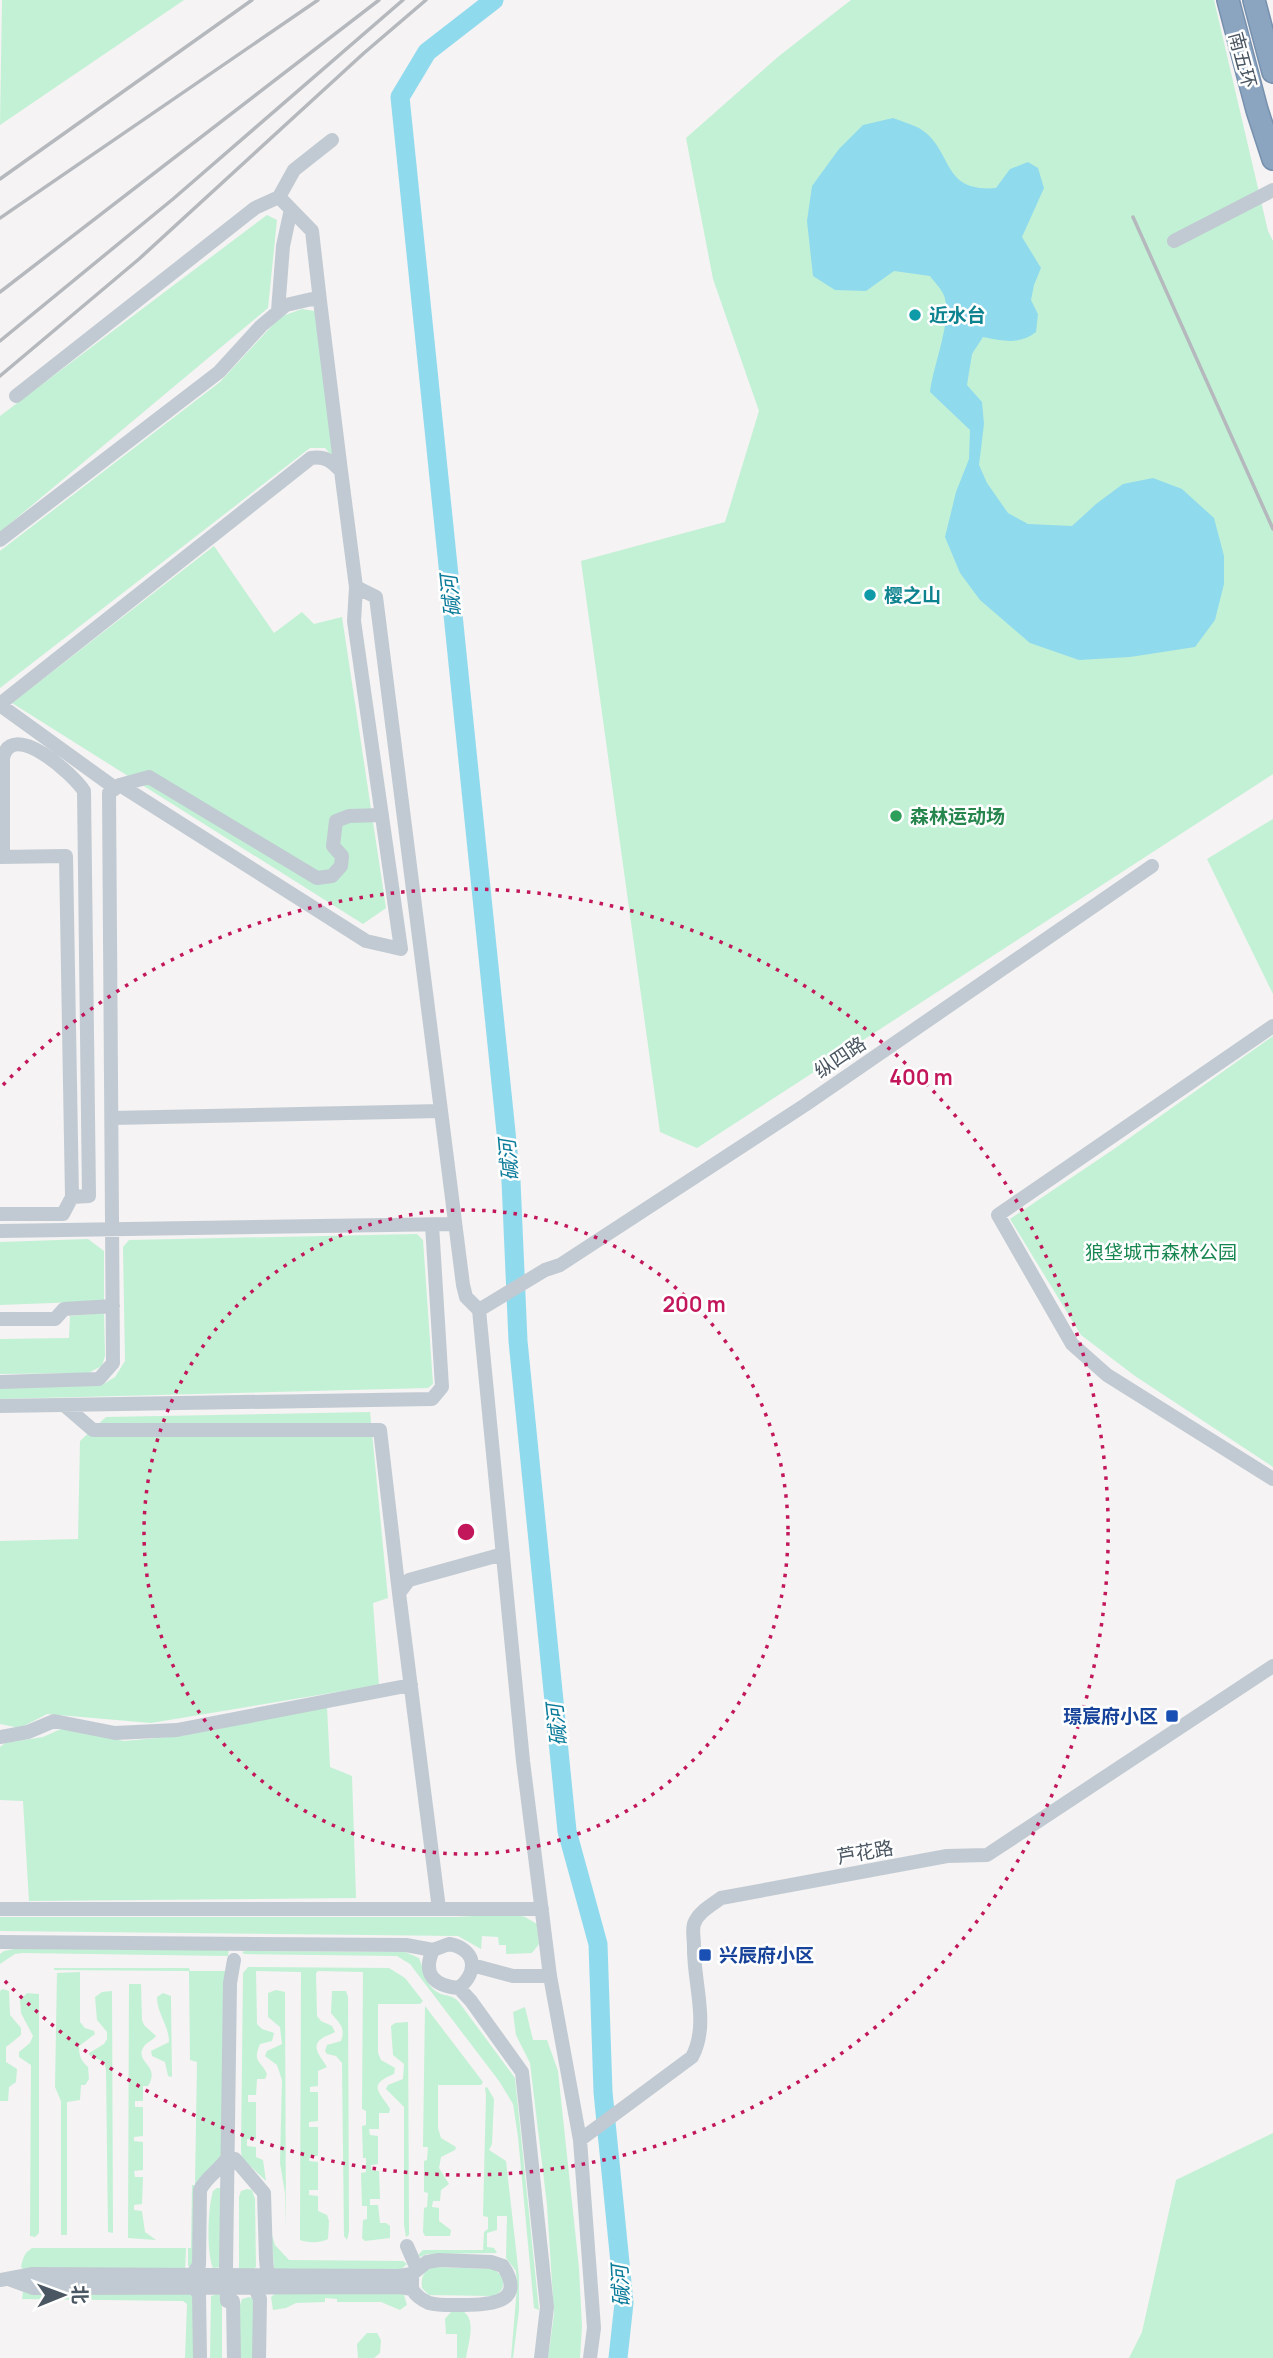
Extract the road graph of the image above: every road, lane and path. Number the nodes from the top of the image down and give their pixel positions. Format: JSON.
{"nodes":[{"id":1,"x":1228,"y":0,"type":"edge"},
{"id":2,"x":1254,"y":0,"type":"edge"},
{"id":3,"x":1273,"y":72,"type":"edge"},
{"id":4,"x":332,"y":140,"type":"dead end"},
{"id":5,"x":1273,"y":159,"type":"edge"},
{"id":6,"x":1273,"y":190,"type":"edge"},
{"id":7,"x":279,"y":197,"type":"junction"},
{"id":8,"x":291,"y":209,"type":"junction"},
{"id":9,"x":1174,"y":241,"type":"dead end"},
{"id":10,"x":320,"y":300,"type":"junction"},
{"id":11,"x":278,"y":312,"type":"junction"},
{"id":12,"x":16,"y":396,"type":"dead end"},
{"id":13,"x":341,"y":471,"type":"junction"},
{"id":14,"x":0,"y":540,"type":"edge"},
{"id":15,"x":356,"y":587,"type":"junction"},
{"id":16,"x":0,"y":704,"type":"edge"},
{"id":17,"x":117,"y":787,"type":"junction"},
{"id":18,"x":382,"y":815,"type":"junction"},
{"id":19,"x":1,"y":857,"type":"edge"},
{"id":20,"x":1152,"y":866,"type":"dead end"},
{"id":21,"x":1273,"y":1026,"type":"edge"},
{"id":22,"x":441,"y":1111,"type":"junction"},
{"id":23,"x":112,"y":1118,"type":"junction"},
{"id":24,"x":72,"y":1197,"type":"junction"},
{"id":25,"x":0,"y":1214,"type":"edge"},
{"id":26,"x":455,"y":1224,"type":"junction"},
{"id":27,"x":432,"y":1225,"type":"junction"},
{"id":28,"x":113,"y":1230,"type":"junction"},
{"id":29,"x":0,"y":1231,"type":"edge"},
{"id":30,"x":113,"y":1306,"type":"junction"},
{"id":31,"x":480,"y":1310,"type":"junction"},
{"id":32,"x":0,"y":1319,"type":"edge"},
{"id":33,"x":0,"y":1381,"type":"edge"},
{"id":34,"x":64,"y":1405,"type":"junction"},
{"id":35,"x":0,"y":1406,"type":"edge"},
{"id":36,"x":1273,"y":1479,"type":"edge"},
{"id":37,"x":503,"y":1554,"type":"junction"},
{"id":38,"x":399,"y":1593,"type":"junction"},
{"id":39,"x":1273,"y":1666,"type":"edge"},
{"id":40,"x":411,"y":1685,"type":"junction"},
{"id":41,"x":0,"y":1737,"type":"edge"},
{"id":42,"x":0,"y":1909,"type":"edge"},
{"id":43,"x":439,"y":1909,"type":"junction"},
{"id":44,"x":541,"y":1909,"type":"junction"},
{"id":45,"x":0,"y":1942,"type":"edge"},
{"id":46,"x":433,"y":1950,"type":"junction"},
{"id":47,"x":472,"y":1965,"type":"junction"},
{"id":48,"x":550,"y":1976,"type":"junction"},
{"id":49,"x":459,"y":1988,"type":"junction"},
{"id":50,"x":580,"y":2140,"type":"junction"},
{"id":51,"x":232,"y":2158,"type":"junction"},
{"id":52,"x":232,"y":2189,"type":"junction"},
{"id":53,"x":407,"y":2246,"type":"dead end"},
{"id":54,"x":415,"y":2272,"type":"junction"},
{"id":55,"x":5,"y":2280,"type":"edge"},
{"id":56,"x":192,"y":2281,"type":"junction"},
{"id":57,"x":208,"y":2281,"type":"junction"},
{"id":58,"x":262,"y":2282,"type":"junction"},
{"id":59,"x":412,"y":2289,"type":"junction"},
{"id":60,"x":230,"y":2301,"type":"junction"},
{"id":61,"x":200,"y":2358,"type":"edge"},
{"id":62,"x":206,"y":2358,"type":"edge"},
{"id":63,"x":228,"y":2358,"type":"edge"},
{"id":64,"x":234,"y":2358,"type":"edge"},
{"id":65,"x":262,"y":2358,"type":"edge"},
{"id":66,"x":541,"y":2358,"type":"edge"},
{"id":67,"x":590,"y":2358,"type":"edge"}],
"edges":[{"from":1,"to":5,"type":"highway","name":"南五环"},
{"from":2,"to":3,"type":"highway","name":"南五环"},
{"from":4,"to":7,"type":"street"},
{"from":6,"to":9,"type":"street"},
{"from":7,"to":8,"type":"street"},
{"from":7,"to":12,"type":"street"},
{"from":8,"to":10,"type":"street"},
{"from":8,"to":11,"type":"street"},
{"from":10,"to":11,"type":"street"},
{"from":10,"to":13,"type":"street"},
{"from":11,"to":14,"type":"street"},
{"from":13,"to":15,"type":"street"},
{"from":13,"to":16,"type":"street"},
{"from":15,"to":18,"type":"street"},
{"from":15,"to":22,"type":"street"},
{"from":16,"to":17,"type":"street"},
{"from":17,"to":18,"type":"street"},
{"from":17,"to":18,"type":"street"},
{"from":17,"to":23,"type":"street"},
{"from":19,"to":24,"type":"street"},
{"from":19,"to":24,"type":"street"},
{"from":20,"to":31,"type":"street","name":"纵四路"},
{"from":21,"to":36,"type":"street"},
{"from":22,"to":23,"type":"street"},
{"from":22,"to":26,"type":"street"},
{"from":23,"to":28,"type":"street"},
{"from":24,"to":25,"type":"street"},
{"from":26,"to":27,"type":"street"},
{"from":26,"to":31,"type":"street"},
{"from":27,"to":28,"type":"street"},
{"from":27,"to":34,"type":"street"},
{"from":28,"to":29,"type":"street"},
{"from":28,"to":30,"type":"street"},
{"from":30,"to":32,"type":"street"},
{"from":30,"to":33,"type":"street"},
{"from":31,"to":37,"type":"street"},
{"from":34,"to":35,"type":"street"},
{"from":34,"to":38,"type":"street"},
{"from":37,"to":38,"type":"street"},
{"from":37,"to":44,"type":"street"},
{"from":38,"to":40,"type":"street"},
{"from":39,"to":50,"type":"street","name":"芦花路"},
{"from":40,"to":41,"type":"street"},
{"from":40,"to":43,"type":"street"},
{"from":42,"to":43,"type":"street"},
{"from":43,"to":44,"type":"street"},
{"from":44,"to":48,"type":"street"},
{"from":45,"to":46,"type":"street"},
{"from":46,"to":47,"type":"street"},
{"from":46,"to":49,"type":"street"},
{"from":47,"to":48,"type":"street"},
{"from":47,"to":49,"type":"street"},
{"from":48,"to":50,"type":"street"},
{"from":49,"to":66,"type":"street"},
{"from":50,"to":67,"type":"street"},
{"from":51,"to":51,"type":"street"},
{"from":51,"to":52,"type":"street"},
{"from":51,"to":56,"type":"street"},
{"from":51,"to":58,"type":"street"},
{"from":52,"to":57,"type":"street"},
{"from":52,"to":58,"type":"street"},
{"from":52,"to":60,"type":"street","bridge":true},
{"from":53,"to":54,"type":"street"},
{"from":54,"to":58,"type":"street"},
{"from":54,"to":59,"type":"street"},
{"from":54,"to":59,"type":"street"},
{"from":55,"to":56,"type":"street"},
{"from":56,"to":57,"type":"street"},
{"from":56,"to":61,"type":"street"},
{"from":57,"to":58,"type":"street"},
{"from":57,"to":62,"type":"street"},
{"from":58,"to":59,"type":"street"},
{"from":58,"to":65,"type":"street"},
{"from":60,"to":63,"type":"street"},
{"from":60,"to":64,"type":"street"}]}
